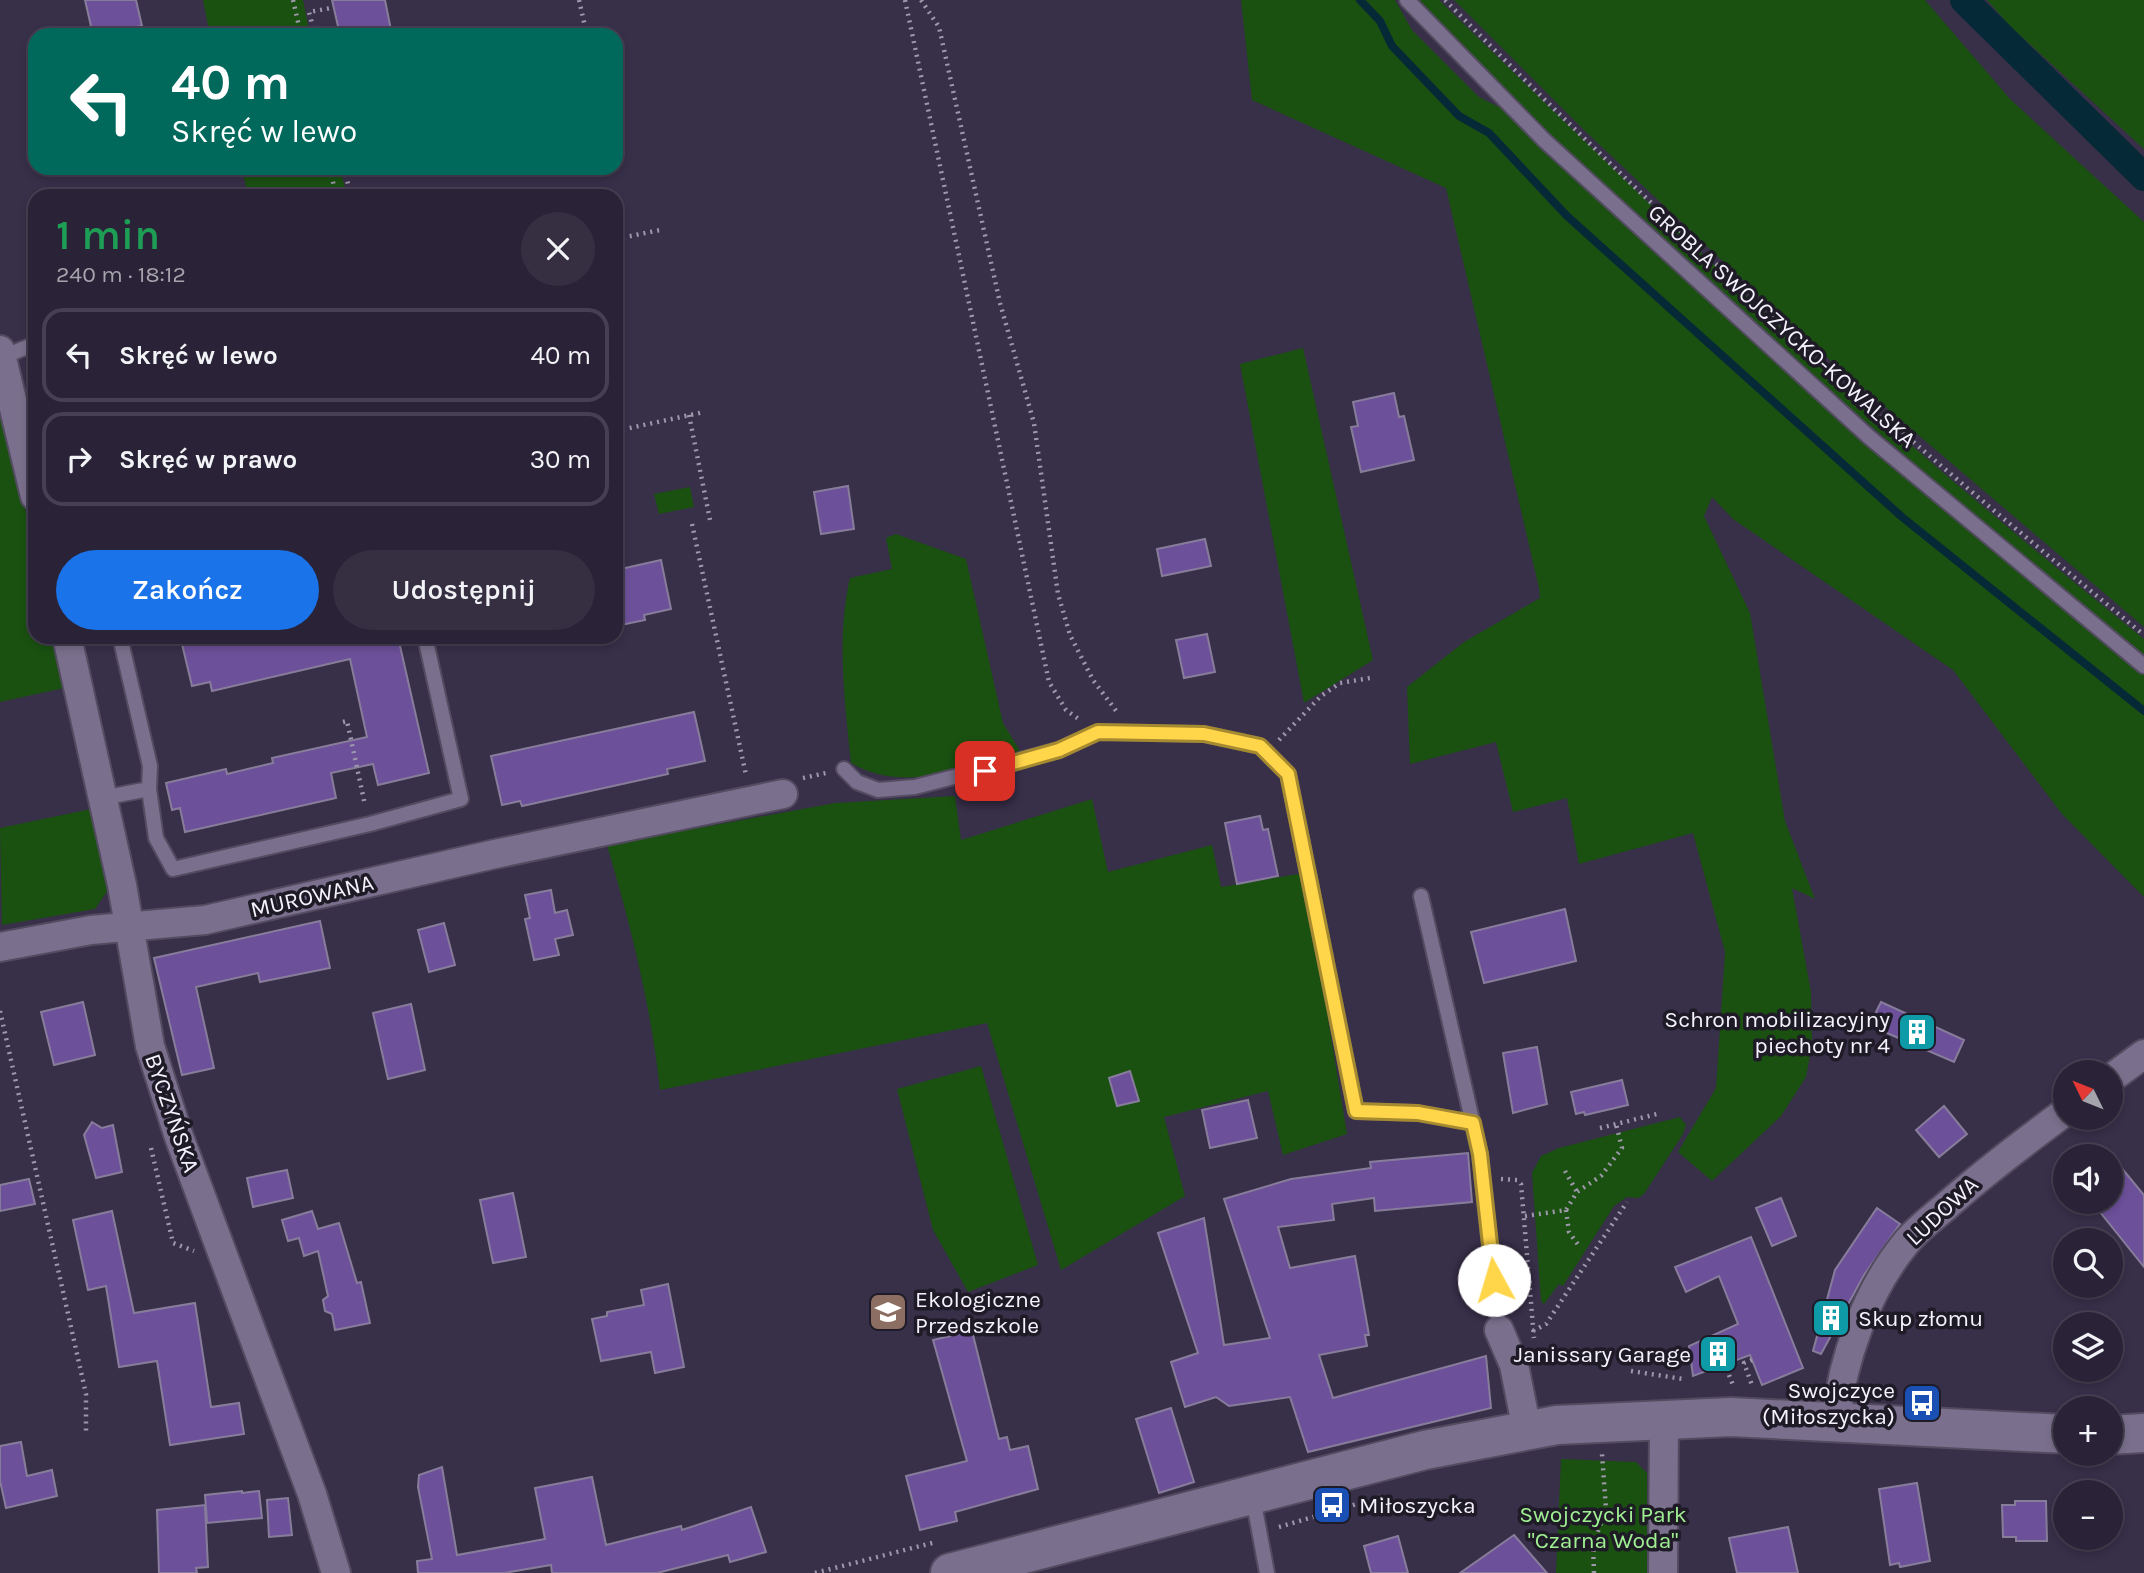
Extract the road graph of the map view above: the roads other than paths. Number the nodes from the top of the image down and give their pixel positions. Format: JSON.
{"nodes":[{"id":1,"x":1407,"y":0,"type":"edge"},
{"id":2,"x":28,"y":346,"type":"edge"},
{"id":3,"x":1,"y":353,"type":"edge"},
{"id":4,"x":28,"y":467,"type":"edge"},
{"id":5,"x":69,"y":644,"type":"edge"},
{"id":6,"x":122,"y":644,"type":"edge"},
{"id":7,"x":427,"y":644,"type":"edge"},
{"id":8,"x":2144,"y":666,"type":"edge"},
{"id":9,"x":844,"y":769,"type":"road end"},
{"id":10,"x":149,"y":789,"type":"junction"},
{"id":11,"x":783,"y":794,"type":"road end"},
{"id":12,"x":102,"y":798,"type":"junction"},
{"id":13,"x":1422,"y":896,"type":"dead end"},
{"id":14,"x":127,"y":926,"type":"junction"},
{"id":15,"x":0,"y":947,"type":"edge"},
{"id":16,"x":2144,"y":1054,"type":"edge"},
{"id":17,"x":2123,"y":1069,"type":"edge"},
{"id":18,"x":2053,"y":1121,"type":"edge"},
{"id":19,"x":1473,"y":1123,"type":"junction"},
{"id":20,"x":1499,"y":1329,"type":"joint"},
{"id":21,"x":1664,"y":1418,"type":"junction"},
{"id":22,"x":1836,"y":1420,"type":"junction"},
{"id":23,"x":1527,"y":1430,"type":"junction"},
{"id":24,"x":2053,"y":1433,"type":"edge"},
{"id":25,"x":1252,"y":1496,"type":"junction"},
{"id":26,"x":336,"y":1573,"type":"edge"},
{"id":27,"x":950,"y":1573,"type":"edge"},
{"id":28,"x":1267,"y":1573,"type":"edge"},
{"id":29,"x":1663,"y":1573,"type":"edge"}],
"edges":[{"from":1,"to":8,"type":"lane","name":"GROBLA SWOJCZYCKO-KOWALSKA"},
{"from":2,"to":3,"type":"lane"},
{"from":3,"to":4,"type":"street"},
{"from":5,"to":12,"type":"street","name":"BYCZYŃSKA"},
{"from":6,"to":10,"type":"lane"},
{"from":7,"to":10,"type":"lane"},
{"from":9,"to":19,"type":"lane"},
{"from":10,"to":12,"type":"lane"},
{"from":11,"to":14,"type":"street","name":"MUROWANA"},
{"from":12,"to":14,"type":"street","name":"BYCZYŃSKA"},
{"from":13,"to":19,"type":"lane"},
{"from":14,"to":15,"type":"street","name":"MUROWANA"},
{"from":14,"to":26,"type":"street","name":"BYCZYŃSKA"},
{"from":16,"to":17,"type":"street"},
{"from":18,"to":22,"type":"street","name":"LUDOWA"},
{"from":19,"to":20,"type":"lane"},
{"from":20,"to":23,"type":"street"},
{"from":21,"to":22,"type":"street"},
{"from":21,"to":23,"type":"street"},
{"from":21,"to":29,"type":"street"},
{"from":22,"to":24,"type":"street"},
{"from":23,"to":25,"type":"street"},
{"from":25,"to":27,"type":"street"},
{"from":25,"to":28,"type":"lane"}]}
